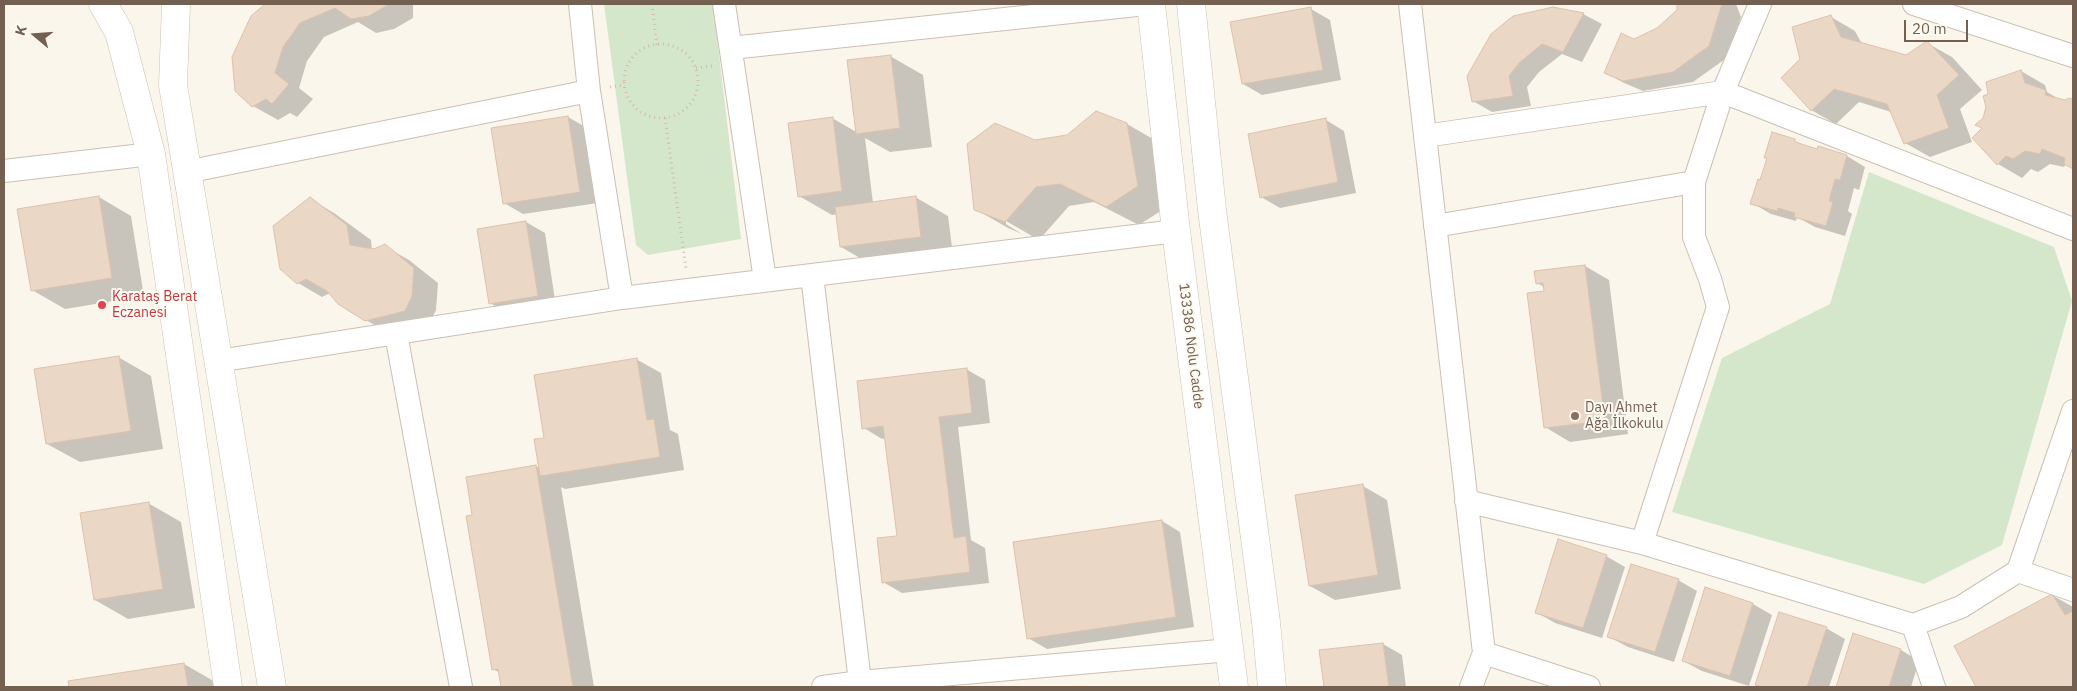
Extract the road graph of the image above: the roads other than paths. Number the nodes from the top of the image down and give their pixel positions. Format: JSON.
{"nodes":[{"id":1,"x":103,"y":4,"type":"edge"},
{"id":2,"x":176,"y":4,"type":"edge"},
{"id":3,"x":580,"y":4,"type":"edge"},
{"id":4,"x":724,"y":4,"type":"edge"},
{"id":5,"x":1146,"y":4,"type":"edge"},
{"id":6,"x":1151,"y":4,"type":"edge"},
{"id":7,"x":1191,"y":4,"type":"edge"},
{"id":8,"x":1410,"y":4,"type":"edge"},
{"id":9,"x":1760,"y":4,"type":"edge"},
{"id":10,"x":1914,"y":4,"type":"edge"},
{"id":11,"x":731,"y":48,"type":"junction"},
{"id":12,"x":2073,"y":56,"type":"edge"},
{"id":13,"x":589,"y":91,"type":"junction"},
{"id":14,"x":1723,"y":92,"type":"junction"},
{"id":15,"x":1425,"y":136,"type":"junction"},
{"id":16,"x":151,"y":154,"type":"junction"},
{"id":17,"x":4,"y":171,"type":"edge"},
{"id":18,"x":186,"y":172,"type":"junction"},
{"id":19,"x":1694,"y":182,"type":"junction"},
{"id":20,"x":1435,"y":226,"type":"junction"},
{"id":21,"x":2073,"y":229,"type":"edge"},
{"id":22,"x":1176,"y":231,"type":"junction"},
{"id":23,"x":812,"y":275,"type":"junction"},
{"id":24,"x":765,"y":280,"type":"junction"},
{"id":25,"x":622,"y":298,"type":"junction"},
{"id":26,"x":396,"y":334,"type":"junction"},
{"id":27,"x":218,"y":361,"type":"junction"},
{"id":28,"x":2073,"y":411,"type":"edge"},
{"id":29,"x":1466,"y":501,"type":"junction"},
{"id":30,"x":1642,"y":543,"type":"junction"},
{"id":31,"x":2018,"y":571,"type":"junction"},
{"id":32,"x":2073,"y":590,"type":"edge"},
{"id":33,"x":1913,"y":625,"type":"junction"},
{"id":34,"x":1230,"y":650,"type":"junction"},
{"id":35,"x":1484,"y":653,"type":"junction"},
{"id":36,"x":938,"y":681,"type":"edge"},
{"id":37,"x":860,"y":682,"type":"junction"},
{"id":38,"x":228,"y":687,"type":"edge"},
{"id":39,"x":272,"y":687,"type":"edge"},
{"id":40,"x":462,"y":687,"type":"edge"},
{"id":41,"x":823,"y":687,"type":"edge"},
{"id":42,"x":1234,"y":687,"type":"edge"},
{"id":43,"x":1272,"y":687,"type":"edge"},
{"id":44,"x":1471,"y":687,"type":"edge"},
{"id":45,"x":1589,"y":687,"type":"edge"},
{"id":46,"x":1934,"y":687,"type":"edge"}],
"edges":[{"from":1,"to":16,"type":"street"},
{"from":2,"to":18,"type":"street"},
{"from":3,"to":13,"type":"street"},
{"from":4,"to":11,"type":"street"},
{"from":5,"to":11,"type":"street"},
{"from":6,"to":22,"type":"street","name":"133386 Nolu Cadde"},
{"from":7,"to":43,"type":"street"},
{"from":8,"to":15,"type":"street"},
{"from":9,"to":14,"type":"street"},
{"from":10,"to":12,"type":"street"},
{"from":11,"to":24,"type":"street"},
{"from":13,"to":18,"type":"street"},
{"from":13,"to":25,"type":"street"},
{"from":14,"to":15,"type":"street"},
{"from":14,"to":19,"type":"street"},
{"from":14,"to":21,"type":"street"},
{"from":15,"to":20,"type":"street"},
{"from":16,"to":17,"type":"street"},
{"from":16,"to":38,"type":"street"},
{"from":18,"to":27,"type":"street"},
{"from":19,"to":20,"type":"street"},
{"from":19,"to":30,"type":"street"},
{"from":20,"to":29,"type":"street"},
{"from":22,"to":23,"type":"street"},
{"from":22,"to":34,"type":"street","name":"133386 Nolu Cadde"},
{"from":23,"to":24,"type":"street"},
{"from":23,"to":37,"type":"street"},
{"from":24,"to":25,"type":"street"},
{"from":25,"to":26,"type":"street"},
{"from":26,"to":27,"type":"street"},
{"from":26,"to":40,"type":"street"},
{"from":27,"to":39,"type":"street"},
{"from":28,"to":31,"type":"street"},
{"from":29,"to":30,"type":"street"},
{"from":29,"to":35,"type":"street"},
{"from":30,"to":33,"type":"street"},
{"from":31,"to":32,"type":"street"},
{"from":31,"to":33,"type":"street"},
{"from":33,"to":46,"type":"street"},
{"from":34,"to":36,"type":"street"},
{"from":34,"to":42,"type":"street","name":"133386 Nolu Cadde"},
{"from":35,"to":44,"type":"street"},
{"from":35,"to":45,"type":"street"},
{"from":36,"to":37,"type":"street"},
{"from":37,"to":41,"type":"street"}]}
